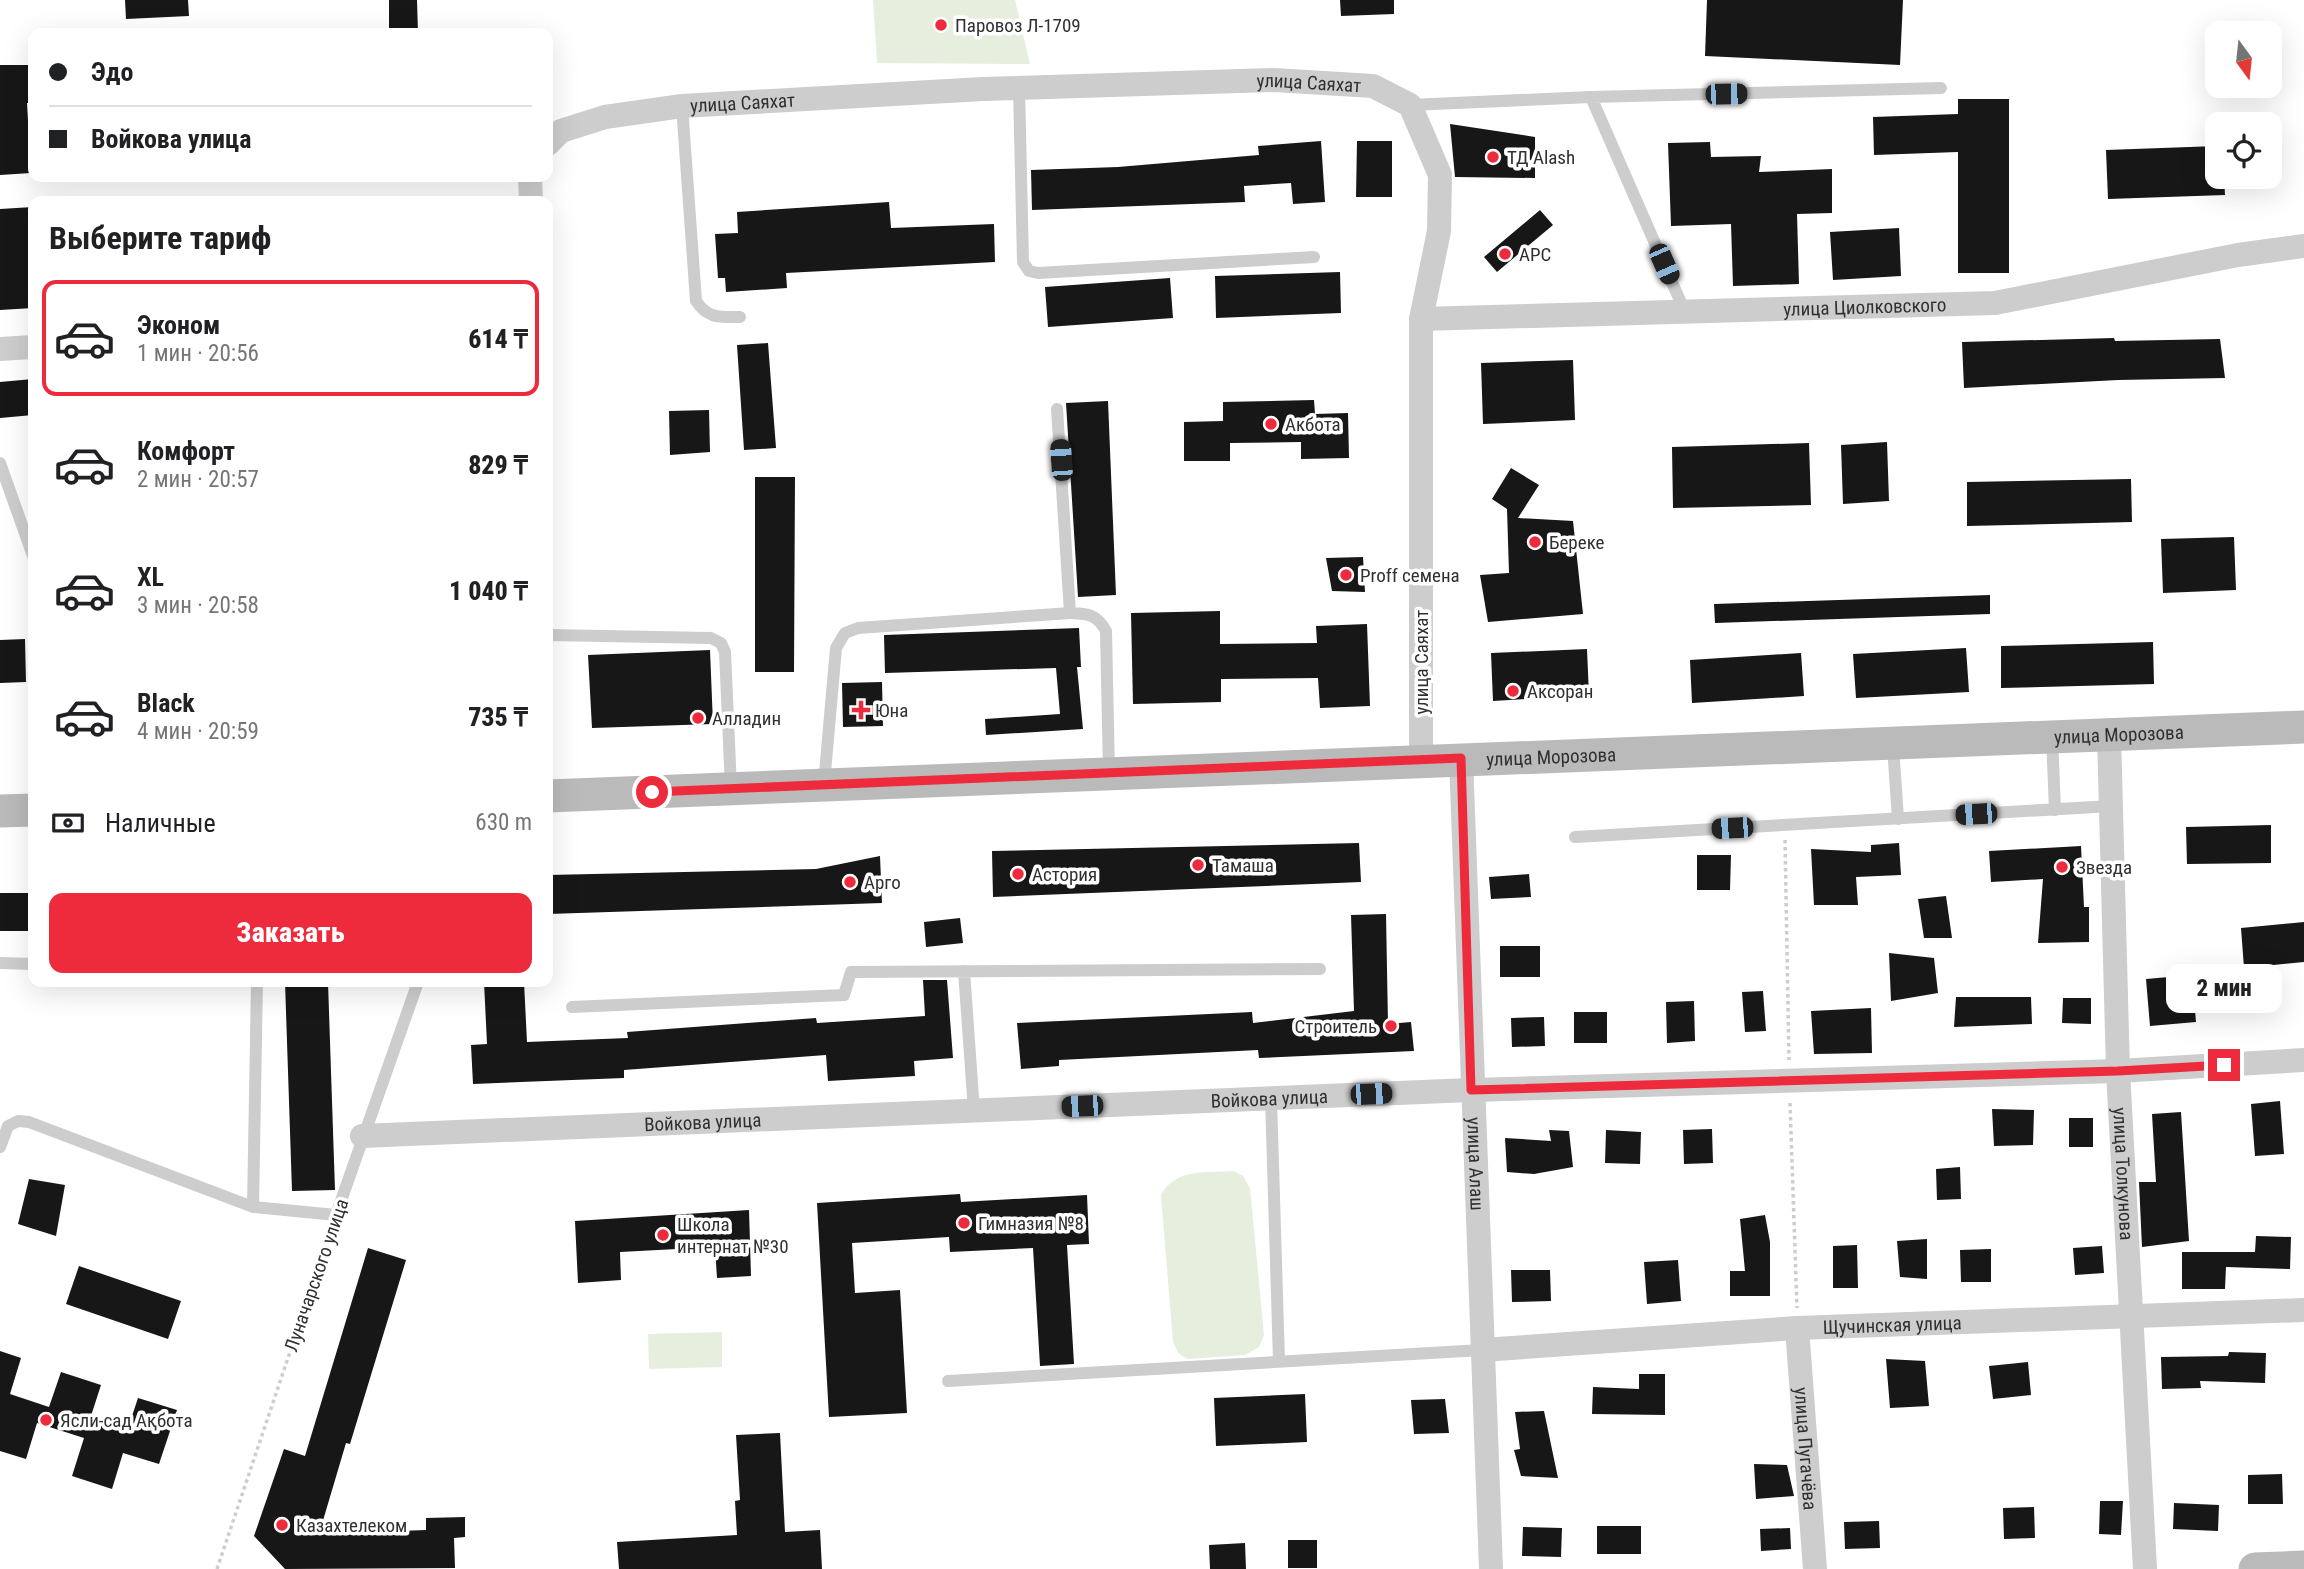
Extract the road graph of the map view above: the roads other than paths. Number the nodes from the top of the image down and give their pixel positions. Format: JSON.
{"nodes":[{"id":1,"x":1019,"y":88,"type":"junction"},
{"id":2,"x":1941,"y":88,"type":"dead end"},
{"id":3,"x":1591,"y":97,"type":"junction"},
{"id":4,"x":1410,"y":105,"type":"junction"},
{"id":5,"x":682,"y":106,"type":"junction"},
{"id":6,"x":553,"y":139,"type":"edge"},
{"id":7,"x":2304,"y":246,"type":"edge"},
{"id":8,"x":1314,"y":257,"type":"dead end"},
{"id":9,"x":1685,"y":312,"type":"junction"},
{"id":10,"x":740,"y":317,"type":"dead end"},
{"id":11,"x":1421,"y":319,"type":"junction"},
{"id":12,"x":28,"y":347,"type":"edge"},
{"id":13,"x":0,"y":349,"type":"edge"},
{"id":14,"x":1058,"y":409,"type":"dead end"},
{"id":15,"x":0,"y":463,"type":"edge"},
{"id":16,"x":28,"y":542,"type":"edge"},
{"id":17,"x":1070,"y":613,"type":"junction"},
{"id":18,"x":553,"y":635,"type":"edge"},
{"id":19,"x":2304,"y":727,"type":"edge"},
{"id":20,"x":2109,"y":735,"type":"junction"},
{"id":21,"x":2052,"y":736,"type":"junction"},
{"id":22,"x":1893,"y":745,"type":"junction"},
{"id":23,"x":1461,"y":758,"type":"junction"},
{"id":24,"x":1421,"y":760,"type":"junction"},
{"id":25,"x":1109,"y":772,"type":"junction"},
{"id":26,"x":824,"y":784,"type":"junction"},
{"id":27,"x":731,"y":788,"type":"junction"},
{"id":28,"x":553,"y":796,"type":"edge"},
{"id":29,"x":2112,"y":806,"type":"junction"},
{"id":30,"x":28,"y":810,"type":"edge"},
{"id":31,"x":2055,"y":810,"type":"junction"},
{"id":32,"x":0,"y":811,"type":"edge"},
{"id":33,"x":1898,"y":819,"type":"junction"},
{"id":34,"x":1575,"y":837,"type":"dead end"},
{"id":35,"x":0,"y":963,"type":"edge"},
{"id":36,"x":28,"y":964,"type":"edge"},
{"id":37,"x":1320,"y":969,"type":"dead end"},
{"id":38,"x":964,"y":971,"type":"junction"},
{"id":39,"x":257,"y":987,"type":"edge"},
{"id":40,"x":416,"y":987,"type":"edge"},
{"id":41,"x":572,"y":1007,"type":"dead end"},
{"id":42,"x":2304,"y":1060,"type":"edge"},
{"id":43,"x":2118,"y":1071,"type":"junction"},
{"id":44,"x":1471,"y":1090,"type":"junction"},
{"id":45,"x":1271,"y":1098,"type":"junction"},
{"id":46,"x":974,"y":1111,"type":"junction"},
{"id":47,"x":362,"y":1136,"type":"junction"},
{"id":48,"x":0,"y":1147,"type":"edge"},
{"id":49,"x":253,"y":1207,"type":"junction"},
{"id":50,"x":2304,"y":1310,"type":"edge"},
{"id":51,"x":2130,"y":1315,"type":"junction"},
{"id":52,"x":1797,"y":1328,"type":"junction"},
{"id":53,"x":1482,"y":1350,"type":"junction"},
{"id":54,"x":1279,"y":1361,"type":"junction"},
{"id":55,"x":948,"y":1381,"type":"dead end"},
{"id":56,"x":2304,"y":1567,"type":"edge"},
{"id":57,"x":1491,"y":1569,"type":"edge"},
{"id":58,"x":1815,"y":1569,"type":"edge"},
{"id":59,"x":2145,"y":1569,"type":"edge"},
{"id":60,"x":2255,"y":1569,"type":"edge"}],
"edges":[{"from":1,"to":4,"type":"street","name":"улица Саяхат"},
{"from":1,"to":5,"type":"street","name":"улица Саяхат"},
{"from":1,"to":8,"type":"lane"},
{"from":2,"to":3,"type":"lane"},
{"from":3,"to":4,"type":"lane"},
{"from":3,"to":9,"type":"lane"},
{"from":4,"to":11,"type":"street","name":"улица Саяхат"},
{"from":5,"to":6,"type":"street","name":"улица Саяхат"},
{"from":5,"to":10,"type":"lane"},
{"from":7,"to":9,"type":"street","name":"улица Циолковского"},
{"from":9,"to":11,"type":"street","name":"улица Циолковского"},
{"from":11,"to":24,"type":"street","name":"улица Саяхат"},
{"from":12,"to":13,"type":"street"},
{"from":14,"to":17,"type":"lane"},
{"from":15,"to":16,"type":"lane"},
{"from":17,"to":25,"type":"lane"},
{"from":17,"to":26,"type":"lane"},
{"from":18,"to":27,"type":"lane"},
{"from":19,"to":20,"type":"main road","name":"улица Морозова"},
{"from":20,"to":21,"type":"main road","name":"улица Морозова"},
{"from":20,"to":29,"type":"street","name":"улица Толкунова"},
{"from":21,"to":22,"type":"main road","name":"улица Морозова"},
{"from":21,"to":31,"type":"lane"},
{"from":22,"to":23,"type":"main road","name":"улица Морозова"},
{"from":22,"to":33,"type":"lane"},
{"from":23,"to":24,"type":"main road","name":"улица Морозова"},
{"from":23,"to":44,"type":"street","name":"улица Алаш"},
{"from":24,"to":25,"type":"main road","name":"улица Морозова"},
{"from":25,"to":26,"type":"main road","name":"улица Морозова"},
{"from":26,"to":27,"type":"main road","name":"улица Морозова"},
{"from":27,"to":28,"type":"main road","name":"улица Морозова"},
{"from":29,"to":31,"type":"lane"},
{"from":29,"to":43,"type":"street","name":"улица Толкунова"},
{"from":30,"to":32,"type":"main road"},
{"from":31,"to":33,"type":"lane"},
{"from":33,"to":34,"type":"lane"},
{"from":35,"to":36,"type":"lane"},
{"from":37,"to":38,"type":"lane"},
{"from":38,"to":41,"type":"lane"},
{"from":38,"to":46,"type":"lane"},
{"from":39,"to":49,"type":"lane"},
{"from":40,"to":47,"type":"lane","name":"Луначарского улица"},
{"from":42,"to":43,"type":"street","name":"Войкова улица"},
{"from":43,"to":44,"type":"street","name":"Войкова улица"},
{"from":43,"to":51,"type":"street","name":"улица Толкунова"},
{"from":44,"to":45,"type":"street","name":"Войкова улица"},
{"from":44,"to":53,"type":"street","name":"улица Алаш"},
{"from":45,"to":46,"type":"street","name":"Войкова улица"},
{"from":45,"to":54,"type":"lane"},
{"from":46,"to":47,"type":"street","name":"Войкова улица"},
{"from":47,"to":49,"type":"lane","name":"Луначарского улица"},
{"from":48,"to":49,"type":"lane"},
{"from":50,"to":51,"type":"street","name":"Щучинская улица"},
{"from":51,"to":52,"type":"street","name":"Щучинская улица"},
{"from":51,"to":59,"type":"street","name":"улица Толкунова"},
{"from":52,"to":53,"type":"street","name":"Щучинская улица"},
{"from":52,"to":58,"type":"street","name":"улица Пугачёва"},
{"from":53,"to":54,"type":"lane"},
{"from":53,"to":57,"type":"street","name":"улица Алаш"},
{"from":54,"to":55,"type":"lane"},
{"from":56,"to":60,"type":"main road"}]}
